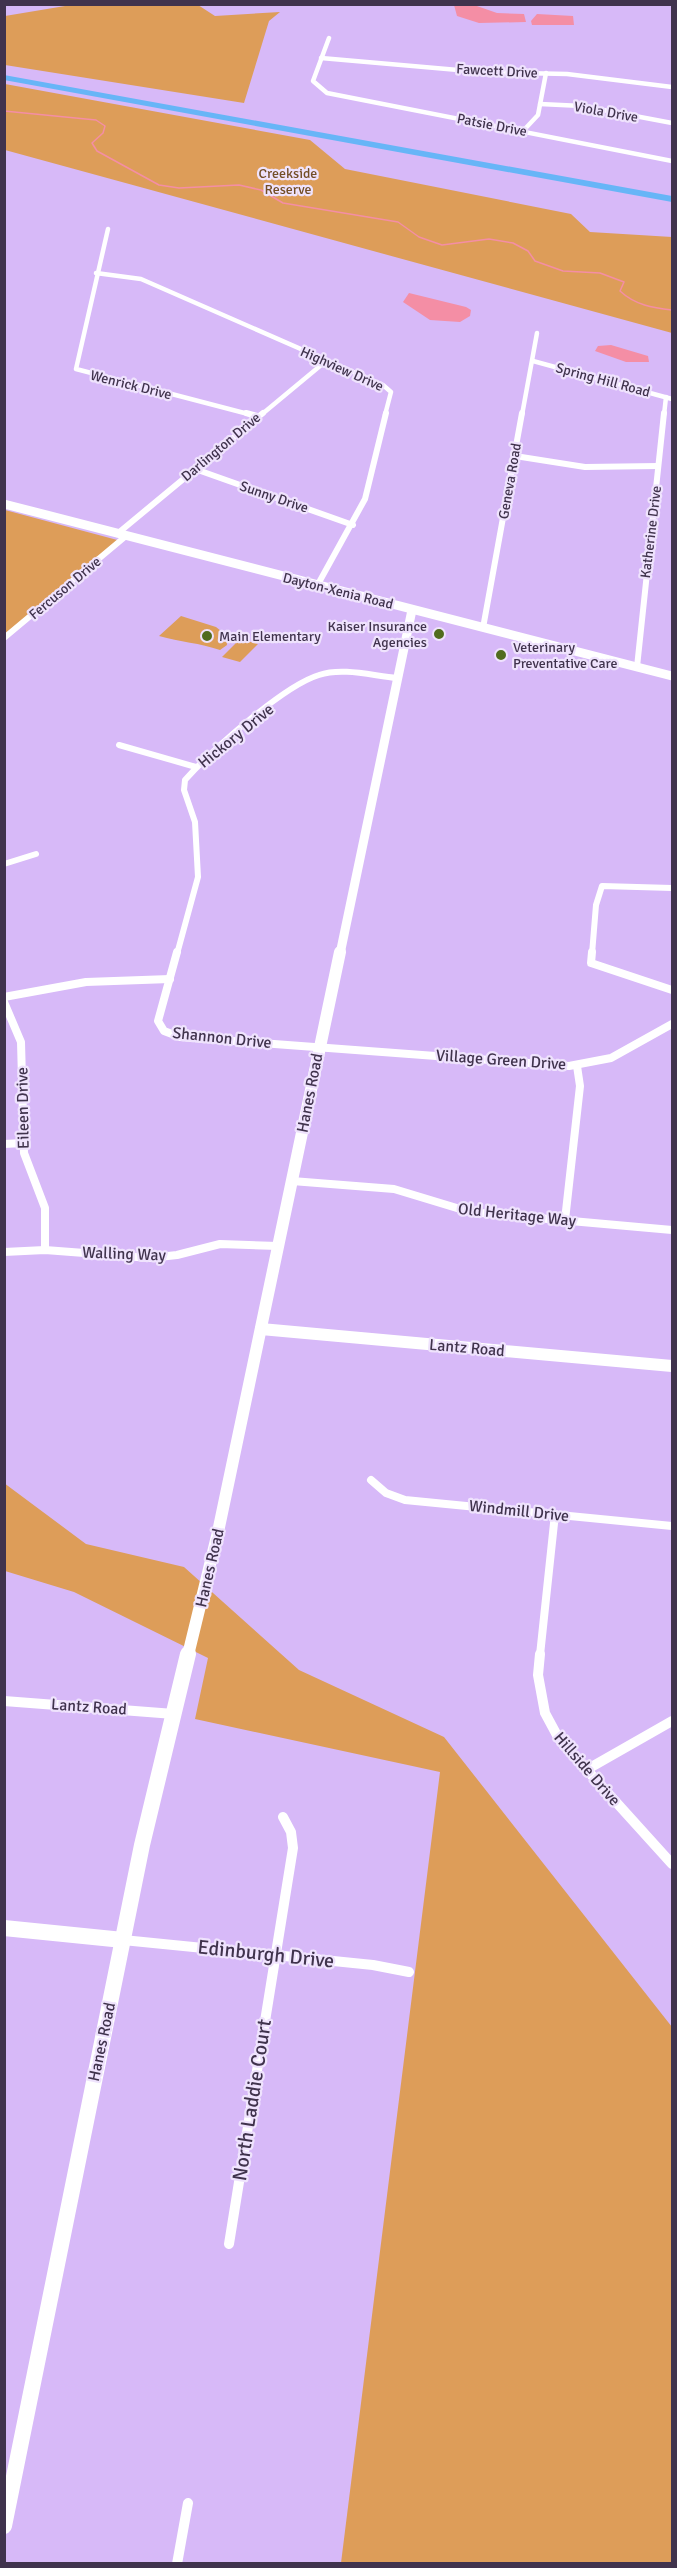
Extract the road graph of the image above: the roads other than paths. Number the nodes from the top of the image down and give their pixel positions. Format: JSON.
{"nodes":[{"id":1,"x":328,"y":38,"type":"dead end"},
{"id":2,"x":321,"y":58,"type":"junction"},
{"id":3,"x":4,"y":72,"type":"edge"},
{"id":4,"x":546,"y":73,"type":"junction"},
{"id":5,"x":4,"y":77,"type":"edge"},
{"id":6,"x":672,"y":87,"type":"edge"},
{"id":7,"x":540,"y":104,"type":"junction"},
{"id":8,"x":672,"y":123,"type":"edge"},
{"id":9,"x":523,"y":131,"type":"junction"},
{"id":10,"x":672,"y":161,"type":"edge"},
{"id":11,"x":672,"y":192,"type":"edge"},
{"id":12,"x":672,"y":199,"type":"edge"},
{"id":13,"x":108,"y":229,"type":"dead end"},
{"id":14,"x":96,"y":273,"type":"junction"},
{"id":15,"x":537,"y":333,"type":"dead end"},
{"id":16,"x":326,"y":361,"type":"junction"},
{"id":17,"x":533,"y":361,"type":"junction"},
{"id":18,"x":669,"y":398,"type":"edge"},
{"id":19,"x":257,"y":417,"type":"junction"},
{"id":20,"x":515,"y":456,"type":"junction"},
{"id":21,"x":658,"y":466,"type":"junction"},
{"id":22,"x":195,"y":469,"type":"junction"},
{"id":23,"x":4,"y":504,"type":"edge"},
{"id":24,"x":353,"y":525,"type":"junction"},
{"id":25,"x":121,"y":536,"type":"junction"},
{"id":26,"x":317,"y":586,"type":"junction"},
{"id":27,"x":412,"y":610,"type":"junction"},
{"id":28,"x":483,"y":628,"type":"junction"},
{"id":29,"x":4,"y":638,"type":"edge"},
{"id":30,"x":637,"y":667,"type":"junction"},
{"id":31,"x":672,"y":676,"type":"edge"},
{"id":32,"x":398,"y":678,"type":"junction"},
{"id":33,"x":119,"y":745,"type":"dead end"},
{"id":34,"x":196,"y":767,"type":"junction"},
{"id":35,"x":36,"y":854,"type":"dead end"},
{"id":36,"x":4,"y":864,"type":"edge"},
{"id":37,"x":630,"y":885,"type":"joint"},
{"id":38,"x":672,"y":888,"type":"edge"},
{"id":39,"x":170,"y":979,"type":"junction"},
{"id":40,"x":672,"y":990,"type":"edge"},
{"id":41,"x":165,"y":995,"type":"joint"},
{"id":42,"x":4,"y":997,"type":"edge"},
{"id":43,"x":4,"y":1002,"type":"edge"},
{"id":44,"x":672,"y":1024,"type":"edge"},
{"id":45,"x":319,"y":1047,"type":"junction"},
{"id":46,"x":577,"y":1065,"type":"junction"},
{"id":47,"x":23,"y":1143,"type":"junction"},
{"id":48,"x":4,"y":1144,"type":"edge"},
{"id":49,"x":292,"y":1181,"type":"junction"},
{"id":50,"x":566,"y":1220,"type":"junction"},
{"id":51,"x":672,"y":1230,"type":"edge"},
{"id":52,"x":278,"y":1246,"type":"junction"},
{"id":53,"x":45,"y":1250,"type":"junction"},
{"id":54,"x":4,"y":1252,"type":"edge"},
{"id":55,"x":261,"y":1329,"type":"junction"},
{"id":56,"x":672,"y":1366,"type":"edge"},
{"id":57,"x":371,"y":1480,"type":"dead end"},
{"id":58,"x":555,"y":1514,"type":"junction"},
{"id":59,"x":672,"y":1526,"type":"edge"},
{"id":60,"x":4,"y":1701,"type":"edge"},
{"id":61,"x":174,"y":1714,"type":"junction"},
{"id":62,"x":672,"y":1721,"type":"edge"},
{"id":63,"x":586,"y":1770,"type":"junction"},
{"id":64,"x":284,"y":1817,"type":"dead end"},
{"id":65,"x":672,"y":1864,"type":"edge"},
{"id":66,"x":4,"y":1928,"type":"edge"},
{"id":67,"x":123,"y":1940,"type":"junction"},
{"id":68,"x":276,"y":1956,"type":"junction"},
{"id":69,"x":408,"y":1972,"type":"dead end"},
{"id":70,"x":229,"y":2244,"type":"dead end"},
{"id":71,"x":188,"y":2503,"type":"dead end"},
{"id":72,"x":4,"y":2526,"type":"edge"},
{"id":73,"x":177,"y":2564,"type":"edge"}],
"edges":[{"from":1,"to":2,"type":"street"},
{"from":2,"to":4,"type":"street","name":"Fawcett Drive"},
{"from":2,"to":9,"type":"street","name":"Patsie Drive"},
{"from":3,"to":11,"type":"highway"},
{"from":4,"to":6,"type":"street","name":"Fawcett Drive"},
{"from":4,"to":7,"type":"street"},
{"from":5,"to":12,"type":"highway"},
{"from":7,"to":8,"type":"street","name":"Viola Drive"},
{"from":7,"to":9,"type":"street"},
{"from":9,"to":10,"type":"street","name":"Patsie Drive"},
{"from":13,"to":14,"type":"street","name":"Wenrick Drive"},
{"from":14,"to":16,"type":"street","name":"Highview Drive"},
{"from":14,"to":19,"type":"street","name":"Wenrick Drive"},
{"from":15,"to":17,"type":"street","name":"Geneva Road"},
{"from":16,"to":19,"type":"street","name":"Darlington Drive"},
{"from":16,"to":24,"type":"street","name":"Highview Drive"},
{"from":17,"to":18,"type":"street","name":"Spring Hill Road"},
{"from":17,"to":20,"type":"street","name":"Geneva Road"},
{"from":18,"to":21,"type":"street","name":"Katherine Drive"},
{"from":19,"to":22,"type":"street","name":"Darlington Drive"},
{"from":20,"to":21,"type":"street"},
{"from":20,"to":28,"type":"street","name":"Geneva Road"},
{"from":21,"to":30,"type":"street","name":"Katherine Drive"},
{"from":22,"to":24,"type":"street","name":"Sunny Drive"},
{"from":22,"to":25,"type":"street","name":"Darlington Drive"},
{"from":23,"to":25,"type":"street","name":"Dayton-Xenia Road"},
{"from":24,"to":26,"type":"street","name":"Highview Drive"},
{"from":25,"to":26,"type":"street","name":"Dayton-Xenia Road"},
{"from":25,"to":29,"type":"street","name":"Fercuson Drive"},
{"from":26,"to":27,"type":"street","name":"Dayton-Xenia Road"},
{"from":27,"to":28,"type":"street","name":"Dayton-Xenia Road"},
{"from":27,"to":32,"type":"street","name":"Hanes Road"},
{"from":28,"to":30,"type":"street","name":"Dayton-Xenia Road"},
{"from":30,"to":31,"type":"street","name":"Dayton-Xenia Road"},
{"from":32,"to":34,"type":"street","name":"Hickory Drive"},
{"from":32,"to":45,"type":"street","name":"Hanes Road"},
{"from":33,"to":34,"type":"street"},
{"from":34,"to":39,"type":"street","name":"Hickory Drive"},
{"from":35,"to":36,"type":"street"},
{"from":37,"to":38,"type":"street"},
{"from":37,"to":40,"type":"street"},
{"from":39,"to":41,"type":"street","name":"Hickory Drive"},
{"from":39,"to":42,"type":"street"},
{"from":41,"to":45,"type":"street","name":"Shannon Drive"},
{"from":43,"to":47,"type":"street","name":"Eileen Drive"},
{"from":44,"to":46,"type":"street","name":"Village Green Drive"},
{"from":45,"to":46,"type":"street","name":"Village Green Drive"},
{"from":45,"to":49,"type":"street","name":"Hanes Road"},
{"from":46,"to":50,"type":"street"},
{"from":47,"to":48,"type":"street"},
{"from":47,"to":53,"type":"street","name":"Eileen Drive"},
{"from":49,"to":50,"type":"street","name":"Old Heritage Way"},
{"from":49,"to":52,"type":"street","name":"Hanes Road"},
{"from":50,"to":51,"type":"street","name":"Old Heritage Way"},
{"from":52,"to":53,"type":"street","name":"Walling Way"},
{"from":52,"to":55,"type":"street","name":"Hanes Road"},
{"from":53,"to":54,"type":"street","name":"Walling Way"},
{"from":55,"to":56,"type":"street","name":"Lantz Road"},
{"from":55,"to":61,"type":"street","name":"Hanes Road"},
{"from":57,"to":58,"type":"street","name":"Windmill Drive"},
{"from":58,"to":59,"type":"street","name":"Windmill Drive"},
{"from":58,"to":63,"type":"street","name":"Hillside Drive"},
{"from":60,"to":61,"type":"street","name":"Lantz Road"},
{"from":61,"to":67,"type":"street","name":"Hanes Road"},
{"from":62,"to":63,"type":"street"},
{"from":63,"to":65,"type":"street","name":"Hillside Drive"},
{"from":64,"to":68,"type":"street","name":"North Laddie Court"},
{"from":66,"to":67,"type":"street"},
{"from":67,"to":68,"type":"street","name":"Edinburgh Drive"},
{"from":67,"to":72,"type":"street","name":"Hanes Road"},
{"from":68,"to":69,"type":"street","name":"Edinburgh Drive"},
{"from":68,"to":70,"type":"street","name":"North Laddie Court"},
{"from":71,"to":73,"type":"street"}]}
